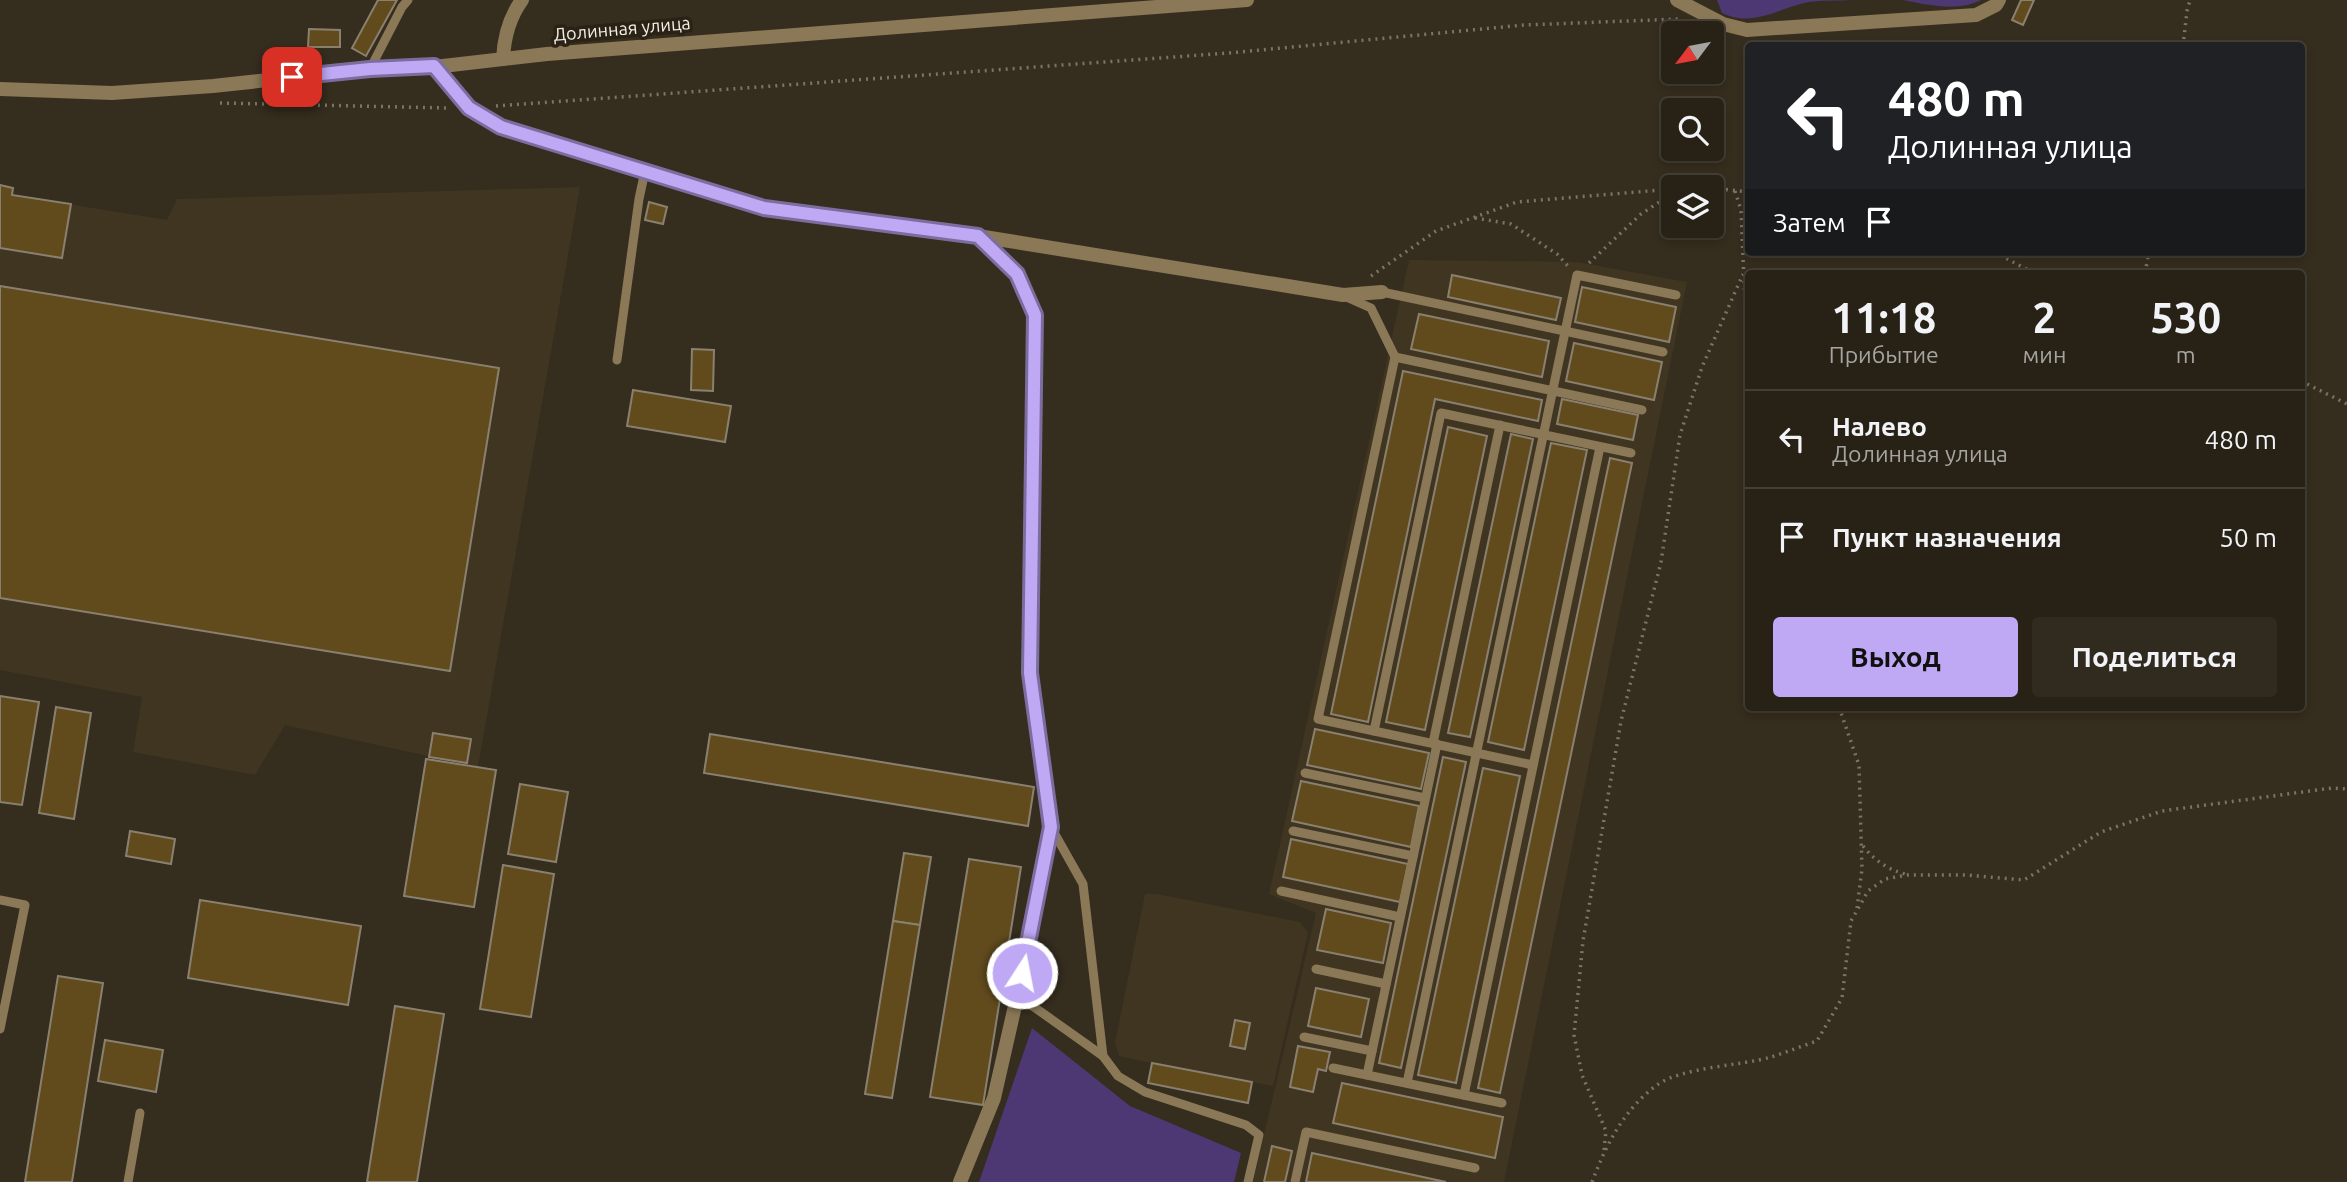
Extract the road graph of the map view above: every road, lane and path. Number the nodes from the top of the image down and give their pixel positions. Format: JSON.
{"nodes":[{"id":1,"x":408,"y":0,"type":"edge"},
{"id":2,"x":522,"y":0,"type":"edge"},
{"id":3,"x":1247,"y":0,"type":"edge"},
{"id":4,"x":1677,"y":0,"type":"edge"},
{"id":5,"x":1999,"y":0,"type":"edge"},
{"id":6,"x":2190,"y":0,"type":"edge"},
{"id":7,"x":1691,"y":19,"type":"dead end"},
{"id":8,"x":2183,"y":42,"type":"edge"},
{"id":9,"x":503,"y":58,"type":"junction"},
{"id":10,"x":434,"y":66,"type":"junction"},
{"id":11,"x":370,"y":69,"type":"junction"},
{"id":12,"x":0,"y":89,"type":"edge"},
{"id":13,"x":217,"y":103,"type":"dead end"},
{"id":14,"x":469,"y":108,"type":"junction"},
{"id":15,"x":645,"y":171,"type":"junction"},
{"id":16,"x":1724,"y":190,"type":"edge"},
{"id":17,"x":1735,"y":191,"type":"junction"},
{"id":18,"x":1661,"y":192,"type":"edge"},
{"id":19,"x":1745,"y":192,"type":"edge"},
{"id":20,"x":1661,"y":200,"type":"edge"},
{"id":21,"x":1448,"y":227,"type":"junction"},
{"id":22,"x":978,"y":236,"type":"junction"},
{"id":23,"x":2002,"y":256,"type":"edge"},
{"id":24,"x":2028,"y":270,"type":"edge"},
{"id":25,"x":1743,"y":274,"type":"junction"},
{"id":26,"x":1577,"y":275,"type":"junction"},
{"id":27,"x":1368,"y":278,"type":"dead end"},
{"id":28,"x":1382,"y":292,"type":"joint"},
{"id":29,"x":1343,"y":295,"type":"junction"},
{"id":30,"x":1676,"y":295,"type":"dead end"},
{"id":31,"x":1745,"y":314,"type":"edge"},
{"id":32,"x":1565,"y":331,"type":"junction"},
{"id":33,"x":1663,"y":352,"type":"dead end"},
{"id":34,"x":1395,"y":357,"type":"junction"},
{"id":35,"x":617,"y":360,"type":"dead end"},
{"id":36,"x":2305,"y":383,"type":"edge"},
{"id":37,"x":1553,"y":391,"type":"junction"},
{"id":38,"x":2347,"y":404,"type":"edge"},
{"id":39,"x":1642,"y":410,"type":"dead end"},
{"id":40,"x":1500,"y":425,"type":"junction"},
{"id":41,"x":1543,"y":435,"type":"junction"},
{"id":42,"x":1601,"y":447,"type":"junction"},
{"id":43,"x":1632,"y":453,"type":"dead end"},
{"id":44,"x":1840,"y":711,"type":"edge"},
{"id":45,"x":1374,"y":731,"type":"junction"},
{"id":46,"x":1435,"y":744,"type":"junction"},
{"id":47,"x":1476,"y":753,"type":"junction"},
{"id":48,"x":1533,"y":765,"type":"junction"},
{"id":49,"x":1305,"y":772,"type":"dead end"},
{"id":50,"x":2347,"y":789,"type":"edge"},
{"id":51,"x":1425,"y":798,"type":"junction"},
{"id":52,"x":1051,"y":827,"type":"junction"},
{"id":53,"x":1293,"y":831,"type":"dead end"},
{"id":54,"x":1861,"y":844,"type":"junction"},
{"id":55,"x":1413,"y":856,"type":"junction"},
{"id":56,"x":1907,"y":874,"type":"junction"},
{"id":57,"x":1281,"y":891,"type":"dead end"},
{"id":58,"x":0,"y":900,"type":"edge"},
{"id":59,"x":1857,"y":911,"type":"junction"},
{"id":60,"x":1400,"y":916,"type":"junction"},
{"id":61,"x":1316,"y":969,"type":"dead end"},
{"id":62,"x":1386,"y":984,"type":"junction"},
{"id":63,"x":1017,"y":997,"type":"junction"},
{"id":64,"x":0,"y":1029,"type":"edge"},
{"id":65,"x":1304,"y":1037,"type":"dead end"},
{"id":66,"x":1372,"y":1051,"type":"junction"},
{"id":67,"x":1103,"y":1056,"type":"junction"},
{"id":68,"x":1333,"y":1068,"type":"dead end"},
{"id":69,"x":1367,"y":1075,"type":"junction"},
{"id":70,"x":1407,"y":1083,"type":"junction"},
{"id":71,"x":1464,"y":1095,"type":"junction"},
{"id":72,"x":1502,"y":1104,"type":"dead end"},
{"id":73,"x":140,"y":1113,"type":"dead end"},
{"id":74,"x":1604,"y":1153,"type":"junction"},
{"id":75,"x":1475,"y":1168,"type":"dead end"},
{"id":76,"x":128,"y":1182,"type":"edge"},
{"id":77,"x":960,"y":1182,"type":"edge"},
{"id":78,"x":1248,"y":1182,"type":"edge"},
{"id":79,"x":1295,"y":1182,"type":"edge"},
{"id":80,"x":1592,"y":1182,"type":"edge"}],
"edges":[{"from":1,"to":11,"type":"lane"},
{"from":2,"to":9,"type":"street"},
{"from":3,"to":9,"type":"street","name":"Долинная улица"},
{"from":4,"to":5,"type":"street"},
{"from":6,"to":8,"type":"path"},
{"from":7,"to":14,"type":"path"},
{"from":9,"to":10,"type":"street","name":"Долинная улица"},
{"from":10,"to":11,"type":"street","name":"Долинная улица"},
{"from":10,"to":14,"type":"street"},
{"from":11,"to":12,"type":"street","name":"Долинная улица"},
{"from":13,"to":14,"type":"path"},
{"from":14,"to":15,"type":"street"},
{"from":15,"to":22,"type":"street"},
{"from":15,"to":35,"type":"lane"},
{"from":16,"to":17,"type":"path"},
{"from":17,"to":19,"type":"path"},
{"from":17,"to":25,"type":"path"},
{"from":18,"to":21,"type":"path"},
{"from":20,"to":26,"type":"path"},
{"from":21,"to":26,"type":"path"},
{"from":21,"to":27,"type":"path"},
{"from":22,"to":29,"type":"street"},
{"from":22,"to":52,"type":"street"},
{"from":23,"to":24,"type":"path"},
{"from":25,"to":31,"type":"path"},
{"from":25,"to":74,"type":"path"},
{"from":26,"to":30,"type":"lane"},
{"from":26,"to":32,"type":"lane"},
{"from":28,"to":29,"type":"street"},
{"from":28,"to":32,"type":"lane"},
{"from":29,"to":34,"type":"lane"},
{"from":32,"to":33,"type":"lane"},
{"from":32,"to":37,"type":"lane"},
{"from":34,"to":37,"type":"lane"},
{"from":34,"to":45,"type":"lane"},
{"from":36,"to":38,"type":"path"},
{"from":37,"to":39,"type":"lane"},
{"from":37,"to":41,"type":"lane"},
{"from":40,"to":41,"type":"lane"},
{"from":40,"to":45,"type":"lane"},
{"from":40,"to":46,"type":"lane"},
{"from":41,"to":42,"type":"lane"},
{"from":41,"to":47,"type":"lane"},
{"from":42,"to":43,"type":"lane"},
{"from":42,"to":48,"type":"lane"},
{"from":44,"to":54,"type":"path"},
{"from":45,"to":46,"type":"lane"},
{"from":46,"to":47,"type":"lane"},
{"from":46,"to":51,"type":"lane"},
{"from":47,"to":48,"type":"lane"},
{"from":47,"to":70,"type":"lane"},
{"from":48,"to":71,"type":"lane"},
{"from":49,"to":51,"type":"lane"},
{"from":50,"to":56,"type":"path"},
{"from":51,"to":55,"type":"lane"},
{"from":52,"to":63,"type":"street"},
{"from":52,"to":67,"type":"lane"},
{"from":53,"to":55,"type":"lane"},
{"from":54,"to":56,"type":"path"},
{"from":54,"to":59,"type":"path"},
{"from":55,"to":60,"type":"lane"},
{"from":56,"to":59,"type":"path"},
{"from":57,"to":60,"type":"lane"},
{"from":58,"to":64,"type":"lane"},
{"from":59,"to":74,"type":"path"},
{"from":60,"to":62,"type":"lane"},
{"from":61,"to":62,"type":"lane"},
{"from":62,"to":66,"type":"lane"},
{"from":63,"to":67,"type":"lane"},
{"from":63,"to":77,"type":"street"},
{"from":65,"to":66,"type":"lane"},
{"from":66,"to":69,"type":"lane"},
{"from":67,"to":78,"type":"lane"},
{"from":68,"to":69,"type":"lane"},
{"from":69,"to":70,"type":"lane"},
{"from":70,"to":71,"type":"lane"},
{"from":71,"to":72,"type":"lane"},
{"from":73,"to":76,"type":"lane"},
{"from":74,"to":80,"type":"path"},
{"from":75,"to":79,"type":"lane"}]}
